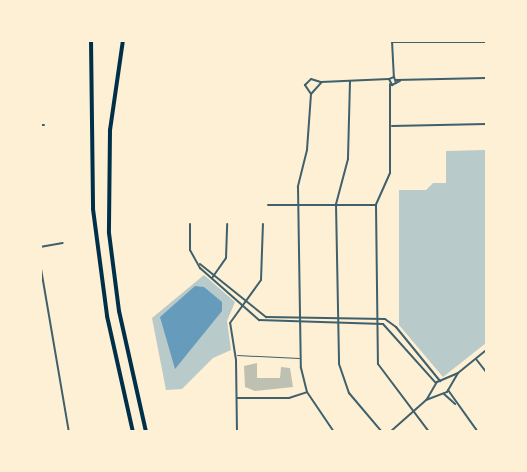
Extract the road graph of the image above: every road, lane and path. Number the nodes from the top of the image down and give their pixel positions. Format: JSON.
{"nodes":[{"id":1,"x":91,"y":40,"type":"edge"},
{"id":2,"x":123,"y":40,"type":"edge"},
{"id":3,"x":392,"y":41,"type":"edge"},
{"id":4,"x":468,"y":41,"type":"edge"},
{"id":5,"x":486,"y":42,"type":"edge"},
{"id":6,"x":486,"y":78,"type":"edge"},
{"id":7,"x":350,"y":81,"type":"junction"},
{"id":8,"x":392,"y":81,"type":"junction"},
{"id":9,"x":321,"y":82,"type":"junction"},
{"id":10,"x":311,"y":94,"type":"junction"},
{"id":11,"x":486,"y":124,"type":"edge"},
{"id":12,"x":392,"y":126,"type":"junction"},
{"id":13,"x":336,"y":204,"type":"junction"},
{"id":14,"x":268,"y":205,"type":"dead end"},
{"id":15,"x":376,"y":205,"type":"junction"},
{"id":16,"x":298,"y":206,"type":"junction"},
{"id":17,"x":190,"y":224,"type":"dead end"},
{"id":18,"x":227,"y":224,"type":"dead end"},
{"id":19,"x":263,"y":224,"type":"dead end"},
{"id":20,"x":63,"y":243,"type":"dead end"},
{"id":21,"x":40,"y":247,"type":"edge"},
{"id":22,"x":40,"y":263,"type":"edge"},
{"id":23,"x":214,"y":277,"type":"junction"},
{"id":24,"x":46,"y":298,"type":"junction"},
{"id":25,"x":40,"y":299,"type":"edge"},
{"id":26,"x":244,"y":300,"type":"junction"},
{"id":27,"x":241,"y":304,"type":"junction"},
{"id":28,"x":339,"y":317,"type":"junction"},
{"id":29,"x":378,"y":317,"type":"junction"},
{"id":30,"x":301,"y":318,"type":"junction"},
{"id":31,"x":339,"y":322,"type":"junction"},
{"id":32,"x":301,"y":323,"type":"junction"},
{"id":33,"x":378,"y":323,"type":"junction"},
{"id":34,"x":486,"y":351,"type":"edge"},
{"id":35,"x":235,"y":355,"type":"junction"},
{"id":36,"x":301,"y":357,"type":"junction"},
{"id":37,"x":476,"y":359,"type":"junction"},
{"id":38,"x":486,"y":372,"type":"edge"},
{"id":39,"x":458,"y":373,"type":"junction"},
{"id":40,"x":440,"y":381,"type":"junction"},
{"id":41,"x":445,"y":381,"type":"junction"},
{"id":42,"x":436,"y":384,"type":"junction"},
{"id":43,"x":448,"y":385,"type":"junction"},
{"id":44,"x":436,"y":390,"type":"junction"},
{"id":45,"x":448,"y":390,"type":"junction"},
{"id":46,"x":307,"y":392,"type":"junction"},
{"id":47,"x":439,"y":393,"type":"junction"},
{"id":48,"x":444,"y":394,"type":"junction"},
{"id":49,"x":237,"y":398,"type":"junction"},
{"id":50,"x":426,"y":400,"type":"junction"},
{"id":51,"x":457,"y":405,"type":"junction"},
{"id":52,"x":413,"y":411,"type":"junction"},
{"id":53,"x":69,"y":432,"type":"edge"},
{"id":54,"x":133,"y":432,"type":"edge"},
{"id":55,"x":146,"y":432,"type":"edge"},
{"id":56,"x":237,"y":432,"type":"edge"},
{"id":57,"x":334,"y":432,"type":"edge"},
{"id":58,"x":382,"y":432,"type":"edge"},
{"id":59,"x":390,"y":432,"type":"edge"},
{"id":60,"x":429,"y":432,"type":"edge"},
{"id":61,"x":478,"y":432,"type":"edge"}],
"edges":[{"from":1,"to":54,"type":"highway"},
{"from":2,"to":55,"type":"highway"},
{"from":3,"to":4,"type":"street"},
{"from":3,"to":8,"type":"street"},
{"from":4,"to":5,"type":"street"},
{"from":6,"to":8,"type":"street"},
{"from":7,"to":8,"type":"street"},
{"from":7,"to":9,"type":"street"},
{"from":7,"to":13,"type":"street"},
{"from":8,"to":12,"type":"street"},
{"from":9,"to":10,"type":"street"},
{"from":9,"to":10,"type":"street"},
{"from":10,"to":16,"type":"street"},
{"from":11,"to":12,"type":"street"},
{"from":12,"to":15,"type":"street"},
{"from":13,"to":15,"type":"street"},
{"from":13,"to":16,"type":"street"},
{"from":13,"to":28,"type":"street"},
{"from":14,"to":16,"type":"street"},
{"from":15,"to":29,"type":"street"},
{"from":16,"to":30,"type":"street"},
{"from":17,"to":23,"type":"street"},
{"from":18,"to":23,"type":"street"},
{"from":19,"to":26,"type":"street"},
{"from":20,"to":21,"type":"street"},
{"from":22,"to":24,"type":"street"},
{"from":23,"to":26,"type":"street"},
{"from":23,"to":27,"type":"street"},
{"from":24,"to":25,"type":"street"},
{"from":24,"to":53,"type":"street"},
{"from":26,"to":27,"type":"street"},
{"from":26,"to":30,"type":"street"},
{"from":27,"to":32,"type":"street"},
{"from":27,"to":35,"type":"street"},
{"from":28,"to":29,"type":"street"},
{"from":28,"to":30,"type":"street"},
{"from":28,"to":31,"type":"street"},
{"from":29,"to":33,"type":"street"},
{"from":29,"to":40,"type":"street"},
{"from":30,"to":32,"type":"street"},
{"from":31,"to":32,"type":"street"},
{"from":31,"to":33,"type":"street"},
{"from":31,"to":58,"type":"street"},
{"from":32,"to":36,"type":"street"},
{"from":33,"to":42,"type":"street"},
{"from":33,"to":52,"type":"street"},
{"from":34,"to":37,"type":"street"},
{"from":35,"to":36,"type":"lane"},
{"from":35,"to":49,"type":"street"},
{"from":36,"to":46,"type":"street"},
{"from":37,"to":38,"type":"street"},
{"from":37,"to":39,"type":"street"},
{"from":39,"to":41,"type":"street"},
{"from":39,"to":43,"type":"street"},
{"from":40,"to":41,"type":"street"},
{"from":40,"to":42,"type":"street"},
{"from":41,"to":43,"type":"street"},
{"from":42,"to":44,"type":"street"},
{"from":43,"to":45,"type":"street"},
{"from":44,"to":47,"type":"street"},
{"from":44,"to":50,"type":"street"},
{"from":45,"to":48,"type":"street"},
{"from":45,"to":51,"type":"street"},
{"from":46,"to":49,"type":"street"},
{"from":46,"to":57,"type":"street"},
{"from":47,"to":48,"type":"street"},
{"from":47,"to":50,"type":"street"},
{"from":48,"to":51,"type":"street"},
{"from":49,"to":56,"type":"street"},
{"from":50,"to":52,"type":"street"},
{"from":51,"to":61,"type":"street"},
{"from":52,"to":59,"type":"street"},
{"from":52,"to":60,"type":"street"}]}
